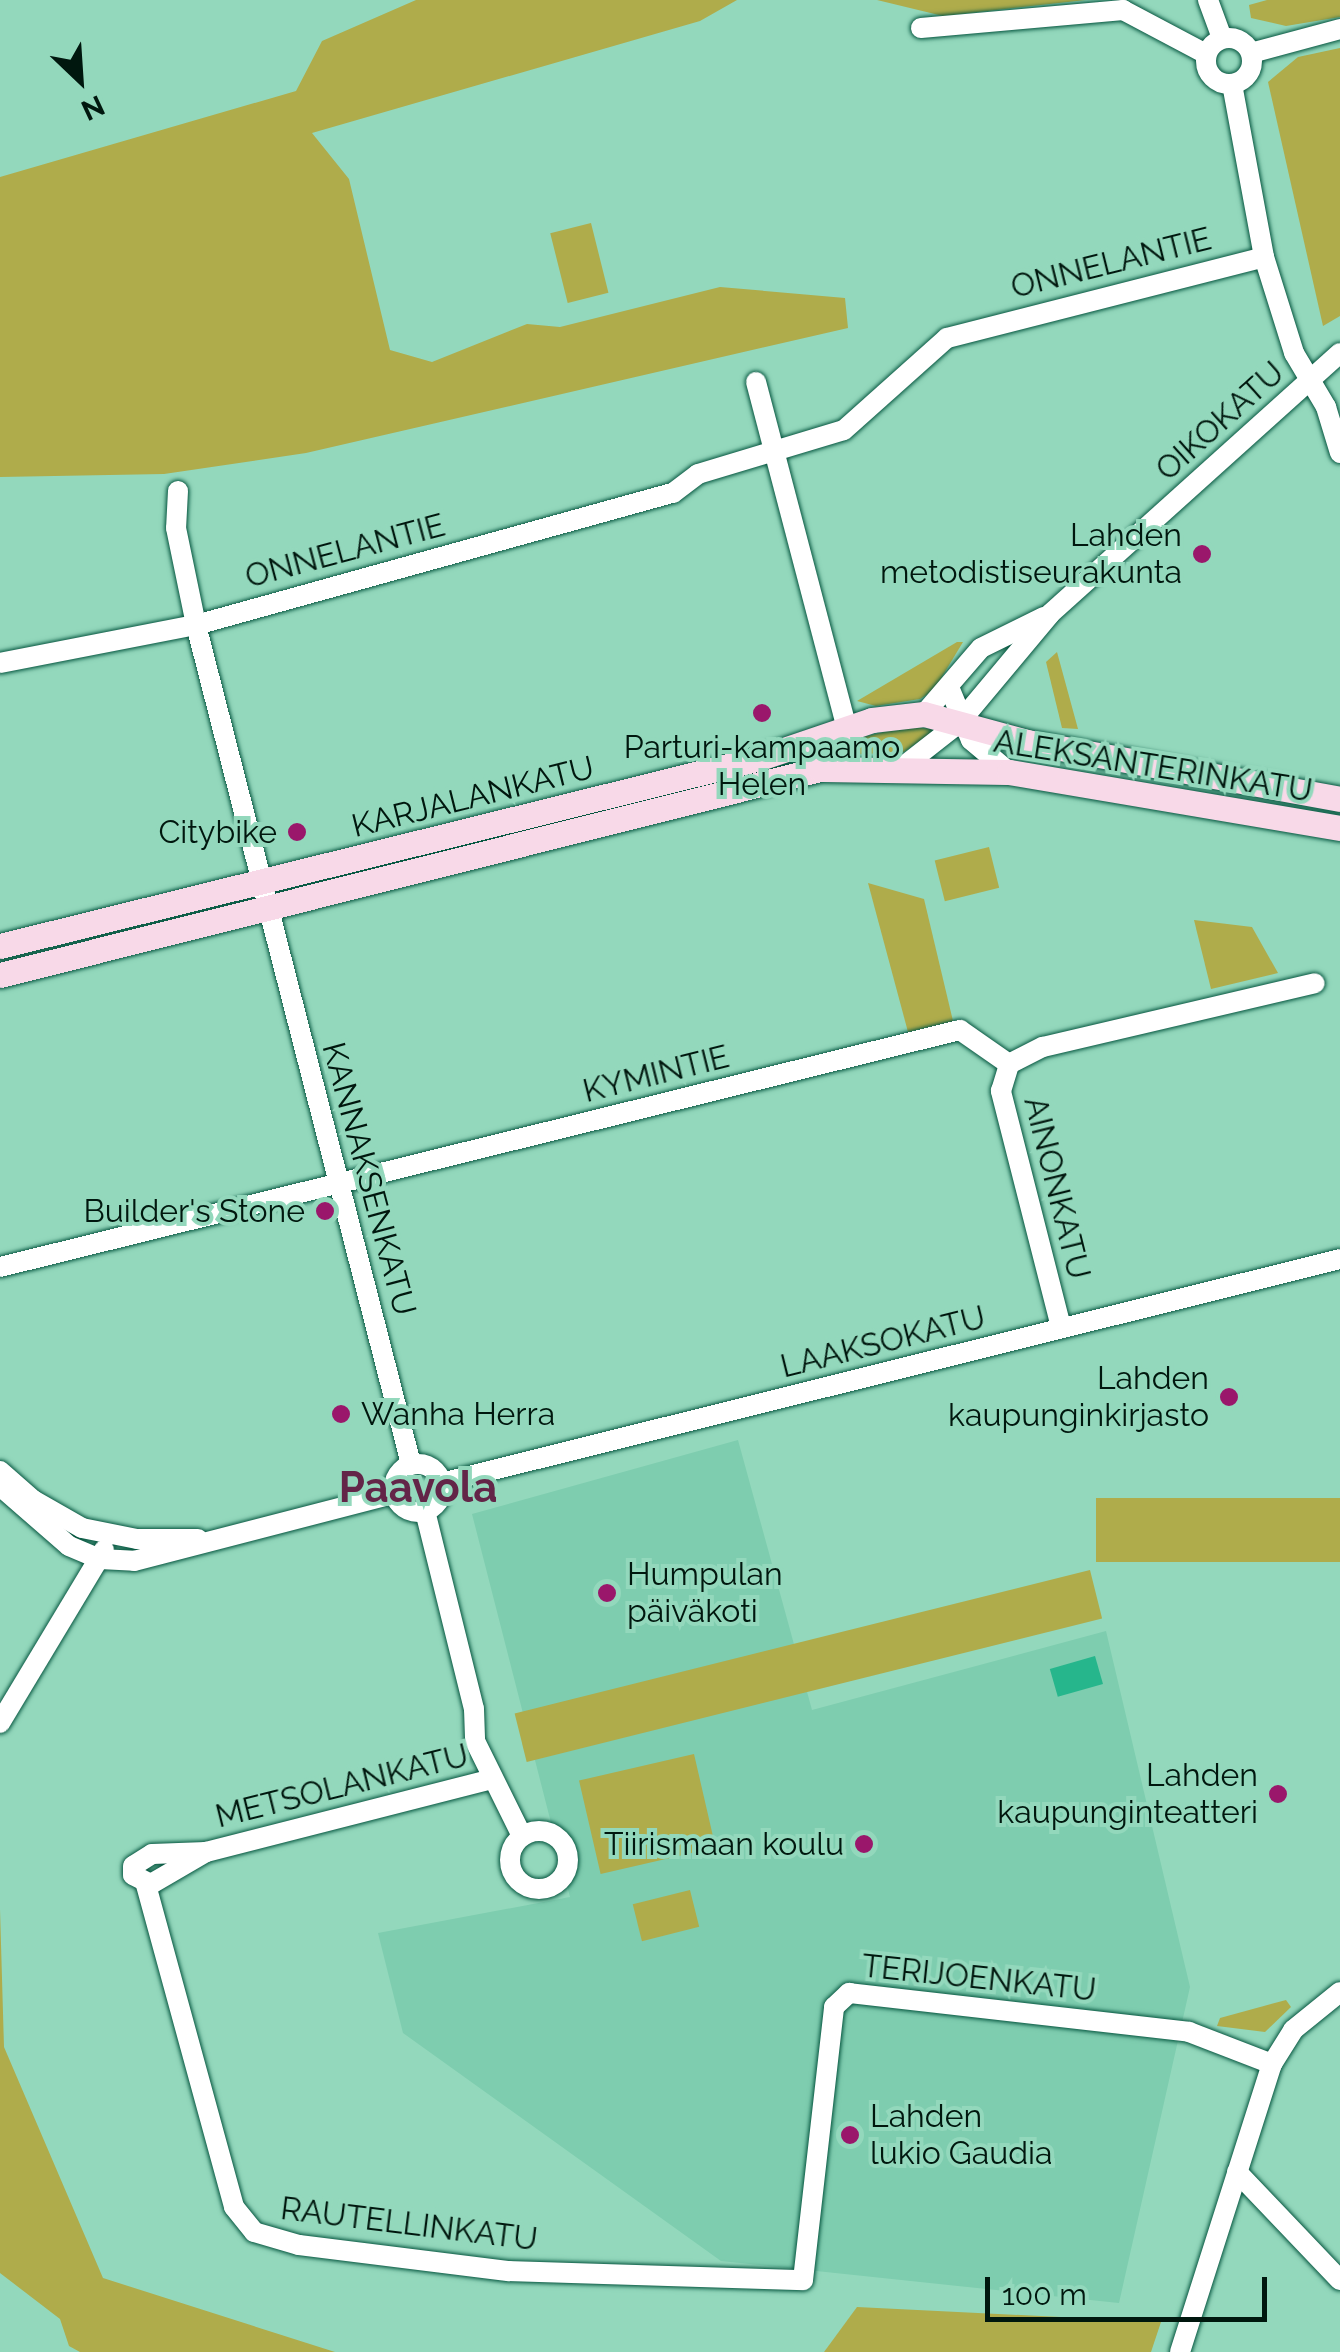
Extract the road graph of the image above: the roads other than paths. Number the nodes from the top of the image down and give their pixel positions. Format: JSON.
{"nodes":[{"id":1,"x":1215,"y":2,"type":"edge"},
{"id":2,"x":921,"y":28,"type":"dead end"},
{"id":3,"x":1340,"y":29,"type":"edge"},
{"id":4,"x":1222,"y":38,"type":"junction"},
{"id":5,"x":1206,"y":54,"type":"junction"},
{"id":6,"x":1251,"y":54,"type":"junction"},
{"id":7,"x":1232,"y":84,"type":"junction"},
{"id":8,"x":1264,"y":257,"type":"junction"},
{"id":9,"x":1340,"y":352,"type":"edge"},
{"id":10,"x":1310,"y":380,"type":"junction"},
{"id":11,"x":756,"y":382,"type":"dead end"},
{"id":12,"x":1340,"y":452,"type":"edge"},
{"id":13,"x":774,"y":454,"type":"junction"},
{"id":14,"x":178,"y":491,"type":"dead end"},
{"id":15,"x":1050,"y":614,"type":"junction"},
{"id":16,"x":196,"y":626,"type":"junction"},
{"id":17,"x":0,"y":663,"type":"edge"},
{"id":18,"x":949,"y":687,"type":"junction"},
{"id":19,"x":924,"y":714,"type":"junction"},
{"id":20,"x":960,"y":723,"type":"junction"},
{"id":21,"x":847,"y":728,"type":"junction"},
{"id":22,"x":904,"y":766,"type":"junction"},
{"id":23,"x":956,"y":770,"type":"joint"},
{"id":24,"x":1009,"y":772,"type":"junction"},
{"id":25,"x":1340,"y":800,"type":"edge"},
{"id":26,"x":1340,"y":828,"type":"edge"},
{"id":27,"x":265,"y":896,"type":"junction"},
{"id":28,"x":0,"y":946,"type":"edge"},
{"id":29,"x":0,"y":975,"type":"edge"},
{"id":30,"x":1315,"y":983,"type":"dead end"},
{"id":31,"x":1009,"y":1064,"type":"junction"},
{"id":32,"x":340,"y":1183,"type":"junction"},
{"id":33,"x":1340,"y":1258,"type":"edge"},
{"id":34,"x":0,"y":1268,"type":"edge"},
{"id":35,"x":1062,"y":1328,"type":"junction"},
{"id":36,"x":411,"y":1464,"type":"junction"},
{"id":37,"x":0,"y":1470,"type":"edge"},
{"id":38,"x":442,"y":1483,"type":"junction"},
{"id":39,"x":0,"y":1486,"type":"edge"},
{"id":40,"x":394,"y":1494,"type":"junction"},
{"id":41,"x":425,"y":1511,"type":"junction"},
{"id":42,"x":112,"y":1535,"type":"junction"},
{"id":43,"x":220,"y":1538,"type":"junction"},
{"id":44,"x":100,"y":1559,"type":"junction"},
{"id":45,"x":0,"y":1723,"type":"edge"},
{"id":46,"x":493,"y":1779,"type":"junction"},
{"id":47,"x":522,"y":1836,"type":"dead end"},
{"id":48,"x":146,"y":1885,"type":"joint"},
{"id":49,"x":1340,"y":1992,"type":"edge"},
{"id":50,"x":1272,"y":2064,"type":"junction"},
{"id":51,"x":1238,"y":2172,"type":"junction"},
{"id":52,"x":804,"y":2280,"type":"joint"},
{"id":53,"x":1340,"y":2280,"type":"edge"},
{"id":54,"x":1180,"y":2352,"type":"edge"}],
"edges":[{"from":1,"to":4,"type":"street"},
{"from":2,"to":5,"type":"street"},
{"from":3,"to":6,"type":"street"},
{"from":4,"to":5,"type":"street"},
{"from":4,"to":6,"type":"street"},
{"from":5,"to":7,"type":"street"},
{"from":6,"to":7,"type":"street"},
{"from":7,"to":8,"type":"street"},
{"from":8,"to":10,"type":"street"},
{"from":8,"to":13,"type":"street","name":"ONNELANTIE"},
{"from":9,"to":10,"type":"street","name":"OIKOKATU"},
{"from":10,"to":12,"type":"street"},
{"from":10,"to":15,"type":"street","name":"OIKOKATU"},
{"from":11,"to":13,"type":"street"},
{"from":13,"to":16,"type":"street","name":"ONNELANTIE"},
{"from":13,"to":21,"type":"street"},
{"from":14,"to":16,"type":"street","name":"KANNAKSENKATU"},
{"from":15,"to":18,"type":"street","name":"OIKOKATU"},
{"from":15,"to":20,"type":"street","name":"OIKOKATU"},
{"from":16,"to":17,"type":"street","name":"ONNELANTIE"},
{"from":16,"to":27,"type":"street","name":"KANNAKSENKATU"},
{"from":18,"to":19,"type":"street","name":"OIKOKATU"},
{"from":18,"to":20,"type":"street"},
{"from":19,"to":20,"type":"main road","name":"KARJALANKATU"},
{"from":19,"to":21,"type":"main road","name":"KARJALANKATU"},
{"from":20,"to":22,"type":"street","name":"OIKOKATU"},
{"from":20,"to":24,"type":"street"},
{"from":20,"to":25,"type":"main road","name":"ALEKSANTERINKATU"},
{"from":21,"to":27,"type":"main road","name":"KARJALANKATU"},
{"from":22,"to":23,"type":"main road","name":"KARJALANKATU"},
{"from":22,"to":27,"type":"main road","name":"KARJALANKATU"},
{"from":23,"to":24,"type":"main road","name":"ALEKSANTERINKATU"},
{"from":24,"to":26,"type":"main road","name":"ALEKSANTERINKATU"},
{"from":27,"to":28,"type":"main road","name":"KARJALANKATU"},
{"from":27,"to":29,"type":"main road","name":"KARJALANKATU"},
{"from":27,"to":32,"type":"street","name":"KANNAKSENKATU"},
{"from":30,"to":31,"type":"street"},
{"from":31,"to":32,"type":"street","name":"KYMINTIE"},
{"from":31,"to":35,"type":"street","name":"AINONKATU"},
{"from":32,"to":34,"type":"street","name":"KYMINTIE"},
{"from":32,"to":36,"type":"street","name":"KANNAKSENKATU"},
{"from":33,"to":35,"type":"street","name":"LAAKSOKATU"},
{"from":35,"to":38,"type":"street","name":"LAAKSOKATU"},
{"from":36,"to":38,"type":"street"},
{"from":36,"to":40,"type":"street"},
{"from":37,"to":42,"type":"street"},
{"from":38,"to":41,"type":"street"},
{"from":39,"to":44,"type":"street"},
{"from":40,"to":41,"type":"street"},
{"from":40,"to":43,"type":"street"},
{"from":41,"to":46,"type":"street"},
{"from":42,"to":43,"type":"street"},
{"from":42,"to":44,"type":"street"},
{"from":43,"to":44,"type":"street"},
{"from":44,"to":45,"type":"street"},
{"from":46,"to":47,"type":"street"},
{"from":46,"to":48,"type":"street","name":"METSOLANKATU"},
{"from":48,"to":52,"type":"street","name":"RAUTELLINKATU"},
{"from":49,"to":50,"type":"street"},
{"from":50,"to":51,"type":"street"},
{"from":50,"to":52,"type":"street","name":"TERIJOENKATU"},
{"from":51,"to":53,"type":"street"},
{"from":51,"to":54,"type":"street"}]}
